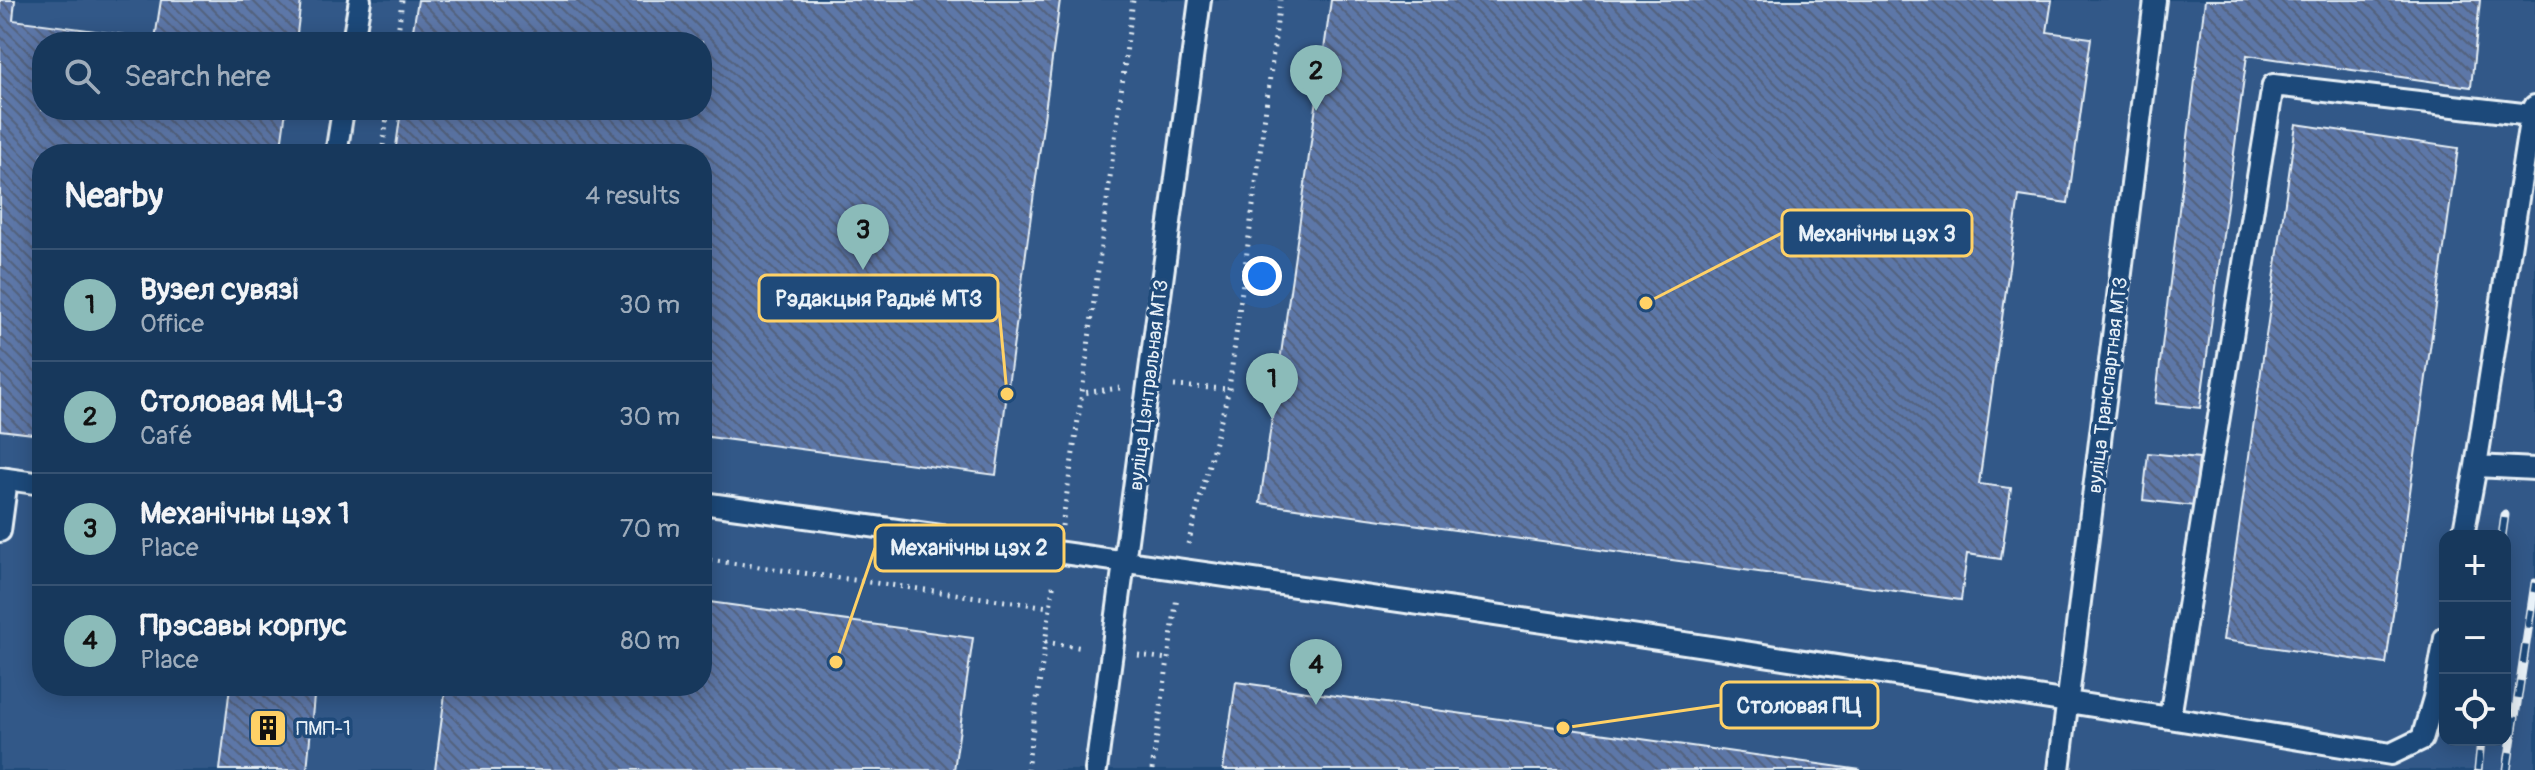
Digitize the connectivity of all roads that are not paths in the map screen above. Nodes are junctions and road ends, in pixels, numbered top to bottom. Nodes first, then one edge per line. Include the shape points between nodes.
1 (360, 0) edge
2 (1200, 0) edge
3 (2155, 0) edge
4 (355, 32) edge
5 (2533, 111) edge
6 (341, 120) edge
7 (338, 144) edge
8 (2476, 466) junction
9 (2535, 469) edge
10 (4, 478) edge
11 (32, 482) edge
12 (712, 504) edge
13 (2464, 530) edge
14 (0, 531) edge
15 (1126, 561) junction
16 (2439, 671) edge
17 (2069, 700) junction
18 (2170, 717) junction
19 (1096, 770) edge
20 (2059, 770) edge

1 - 4 lane
2 - 15 lane, вуліца Цэнтральная МТЗ
3 - 17 lane, вуліца Транспартная МТЗ
5 - 8 lane
5 - 18 lane via 2273,85
6 - 7 lane
8 - 9 lane
8 - 13 lane
10 - 11 lane
10 - 14 lane
12 - 15 lane
15 - 17 lane
15 - 19 lane, вуліца Цэнтральная МТЗ
16 - 18 lane via 2422,739 2391,754
17 - 18 lane
17 - 20 lane, вуліца Транспартная МТЗ

